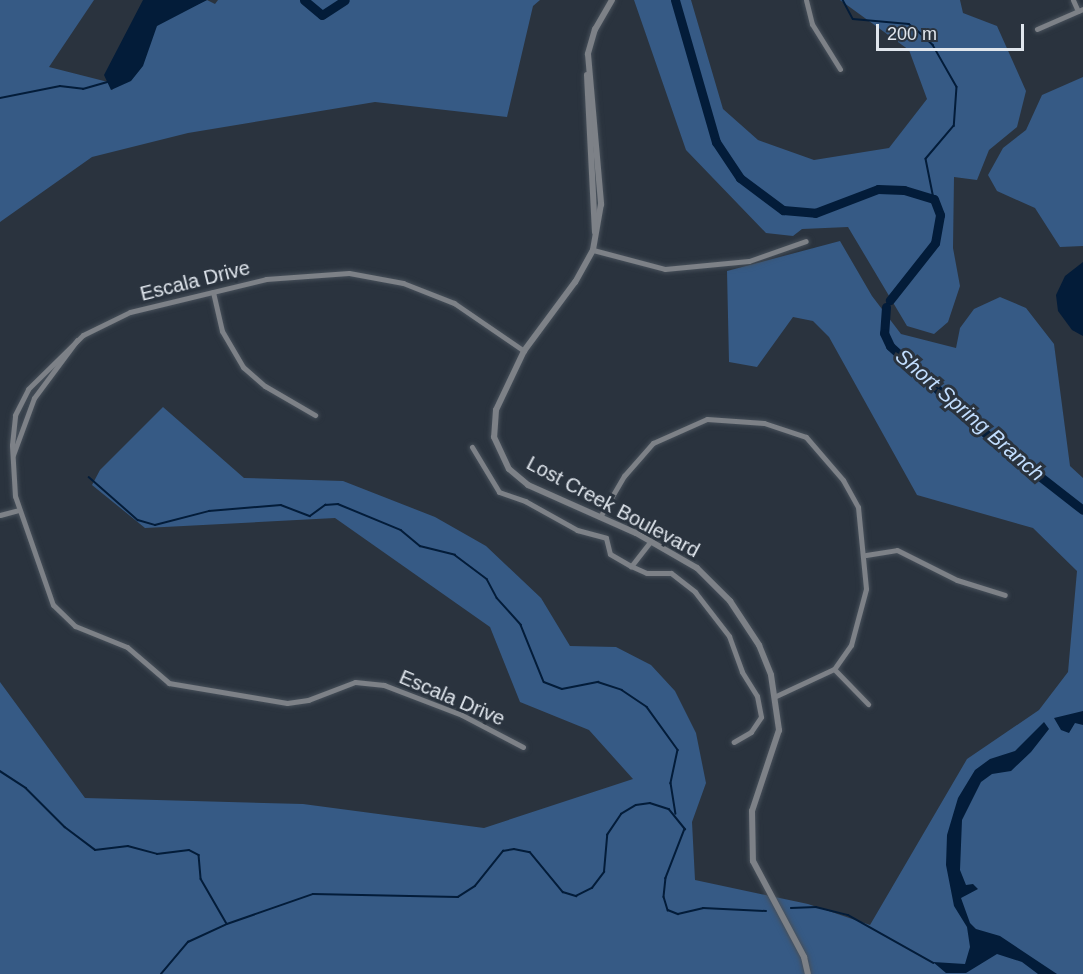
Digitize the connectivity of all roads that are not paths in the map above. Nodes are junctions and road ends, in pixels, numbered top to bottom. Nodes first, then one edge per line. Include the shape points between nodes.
1 (612, 0) edge
2 (806, 0) edge
3 (1073, 0) edge
4 (1081, 10) edge
5 (1037, 29) dead end
6 (588, 68) junction
7 (840, 69) dead end
8 (600, 183) junction
9 (591, 184) junction
10 (595, 239) junction
11 (806, 241) dead end
12 (593, 250) junction
13 (213, 292) junction
14 (77, 340) junction
15 (524, 351) junction
16 (315, 415) dead end
17 (472, 447) dead end
18 (13, 456) junction
19 (19, 510) junction
20 (0, 515) edge
21 (600, 517) junction
22 (650, 542) junction
23 (866, 555) junction
24 (631, 566) junction
25 (1005, 595) dead end
26 (834, 669) junction
27 (776, 696) junction
28 (868, 704) dead end
29 (734, 742) dead end
30 (523, 747) dead end
31 (808, 974) edge

1 - 6 street, Lost Creek Boulevard via 594,28
2 - 7 street via 812,24
3 - 4 street
4 - 5 street
6 - 8 street, Lost Creek Boulevard
6 - 9 street, Lost Creek Boulevard via 585,100
8 - 9 street
8 - 10 street, Lost Creek Boulevard
9 - 10 street, Lost Creek Boulevard
10 - 12 street, Lost Creek Boulevard
11 - 12 street via 749,261 665,269
12 - 15 street, Lost Creek Boulevard via 575,282
13 - 14 street, Escala Drive via 106,320
13 - 15 street, Escala Drive via 282,276 359,274 403,283 448,300
13 - 16 street via 222,331 243,368 265,386
14 - 18 street, Escala Drive via 34,398
14 - 18 street, Escala Drive via 49,365 23,398 15,415
15 - 21 street, Lost Creek Boulevard via 503,392 493,424 502,459 528,485
17 - 24 street via 498,492 525,501 577,530 606,538 610,554
18 - 19 street, Escala Drive via 12,486
19 - 20 street
19 - 30 street, Escala Drive via 42,581 59,613 83,630 122,644 174,686 287,703 308,700 355,682 384,685 462,715
21 - 22 street, Lost Creek Boulevard
21 - 23 street via 624,476 652,442 707,419 764,423 806,437 843,480 858,507
22 - 24 street
22 - 27 street, Lost Creek Boulevard via 697,568 730,600 766,660
23 - 25 street via 897,550 957,580
23 - 26 street via 866,589 851,645
24 - 29 street via 647,573 671,573 682,580 729,636 761,710 751,732
26 - 27 street
26 - 28 street
27 - 31 street, Lost Creek Boulevard via 779,730 757,790 750,843 762,881 801,951

